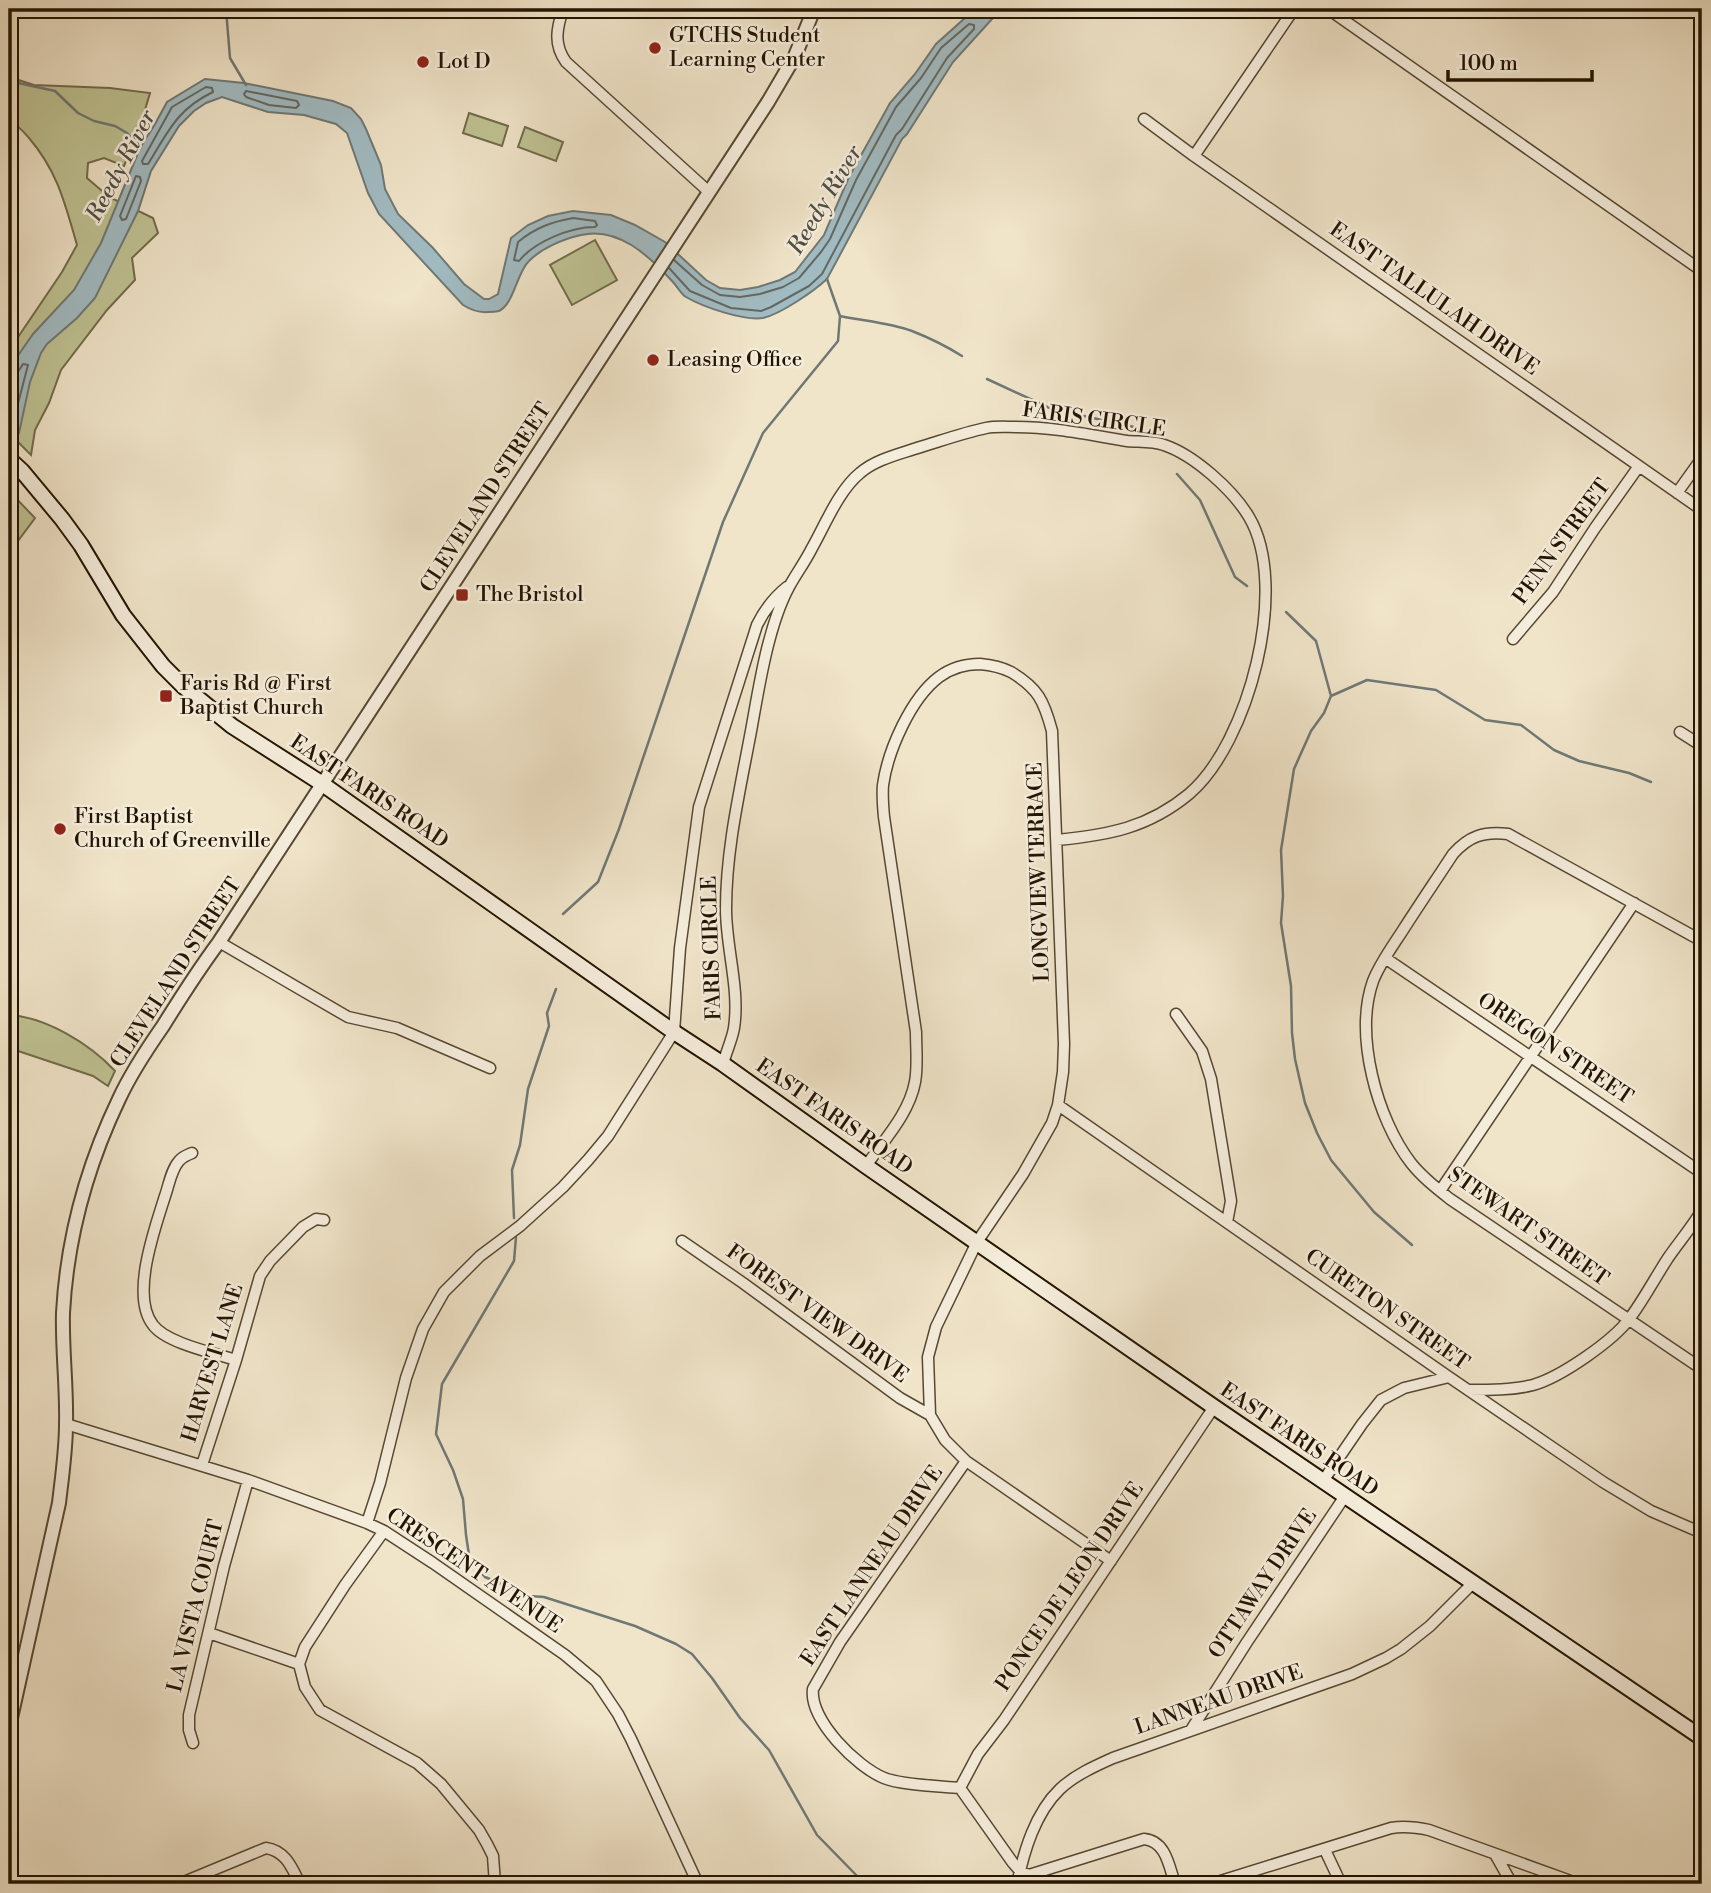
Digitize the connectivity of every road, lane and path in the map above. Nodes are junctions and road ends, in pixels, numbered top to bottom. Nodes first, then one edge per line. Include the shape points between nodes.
1 (563, 9) edge
2 (814, 9) edge
3 (1294, 9) edge
4 (1328, 9) edge
5 (1144, 119) dead end
6 (1194, 156) junction
7 (709, 192) junction
8 (1702, 271) edge
9 (1702, 458) edge
10 (9, 459) edge
11 (1639, 466) junction
12 (1677, 493) junction
13 (1702, 510) edge
14 (790, 585) junction
15 (1513, 639) dead end
16 (1680, 732) dead end
17 (1702, 746) edge
18 (321, 783) junction
19 (1057, 840) junction
20 (1634, 903) junction
21 (1702, 941) edge
22 (219, 942) junction
23 (1385, 958) junction
24 (1176, 1014) dead end
25 (674, 1032) junction
26 (1532, 1056) junction
27 (723, 1063) junction
28 (490, 1068) dead end
29 (1058, 1105) junction
30 (192, 1153) dead end
31 (866, 1166) junction
32 (1702, 1173) edge
33 (1440, 1191) junction
34 (1702, 1210) edge
35 (324, 1220) dead end
36 (1227, 1222) junction
37 (682, 1241) dead end
38 (977, 1242) junction
39 (1629, 1320) junction
40 (236, 1360) junction
41 (1702, 1369) edge
42 (1449, 1377) junction
43 (1468, 1390) junction
44 (1214, 1408) junction
45 (930, 1415) junction
46 (66, 1424) junction
47 (966, 1461) junction
48 (202, 1465) junction
49 (248, 1480) junction
50 (1323, 1481) junction
51 (1345, 1496) junction
52 (367, 1522) junction
53 (384, 1531) junction
54 (1702, 1533) edge
55 (1111, 1561) junction
56 (1473, 1583) junction
57 (209, 1633) junction
58 (299, 1664) junction
59 (9, 1727) edge
60 (1191, 1730) junction
61 (1702, 1738) edge
62 (193, 1742) dead end
63 (960, 1788) junction
64 (1325, 1850) junction
65 (1495, 1854) junction
66 (1020, 1871) junction
67 (179, 1884) edge
68 (300, 1884) edge
69 (495, 1884) edge
70 (698, 1884) edge
71 (1017, 1884) edge
72 (1175, 1884) edge
73 (1211, 1884) edge
74 (1341, 1884) edge
75 (1512, 1884) edge
76 (1579, 1884) edge

1 - 7 street via 556,38 566,62
2 - 7 street, CLEVELAND STREET via 795,56
3 - 6 street
4 - 8 street
5 - 6 street, EAST TALLULAH DRIVE
6 - 11 street, EAST TALLULAH DRIVE
7 - 18 street, CLEVELAND STREET
9 - 12 street
10 - 18 main road, EAST FARIS ROAD via 62,519 123,615 163,666 232,726
11 - 12 street, EAST TALLULAH DRIVE
11 - 15 street, PENN STREET via 1553,592
12 - 13 street, EAST TALLULAH DRIVE
14 - 19 street, FARIS CIRCLE via 843,493 862,471 885,459 988,427 1036,428 1165,446 1195,462 1230,492 1258,535 1266,591 1258,655 1229,738 1202,781 1162,813 1114,833
14 - 25 street, FARIS CIRCLE via 767,607 757,625 699,807
14 - 27 street, FARIS CIRCLE via 778,612 760,683 732,828 726,932 735,1009 734,1030
16 - 17 street
18 - 22 street, CLEVELAND STREET
18 - 25 main road, EAST FARIS ROAD
19 - 29 street, LONGVIEW TERRACE via 1065,1044
19 - 31 street, LONGVIEW TERRACE via 1052,731 1038,693 1004,668 987,665 962,666 939,677 914,705 898,736 883,785 917,1066 902,1115
20 - 21 street, STEWART STREET
20 - 23 street, STEWART STREET via 1508,834 1479,834 1452,854
20 - 26 street
22 - 28 street via 348,1017 397,1028
22 - 46 street, CLEVELAND STREET via 139,1062 95,1154 68,1256 63,1314
23 - 26 street, OREGON STREET
23 - 33 street, STEWART STREET via 1368,997 1365,1031 1371,1074 1400,1146
24 - 36 street via 1202,1051 1211,1079 1231,1201
25 - 27 main road, EAST FARIS ROAD
25 - 52 street via 588,1160 444,1292 423,1329 406,1378
26 - 32 street, OREGON STREET
26 - 33 street
27 - 31 main road, EAST FARIS ROAD
29 - 36 street, CURETON STREET
29 - 38 street, LONGVIEW TERRACE via 1023,1174
30 - 40 street via 173,1171 154,1232 146,1269 145,1312 154,1328 173,1340
31 - 38 main road, EAST FARIS ROAD
33 - 39 street, STEWART STREET
34 - 39 street
35 - 40 street, HARVEST LANE via 303,1227 264,1268
36 - 42 street, CURETON STREET
37 - 45 street, FOREST VIEW DRIVE
38 - 44 main road, EAST FARIS ROAD
38 - 45 street, LONGVIEW TERRACE via 929,1349
39 - 41 street, STEWART STREET
39 - 43 street via 1608,1340 1542,1382
40 - 48 street, HARVEST LANE
42 - 43 street, CURETON STREET
42 - 50 street via 1404,1388 1381,1400
43 - 54 street, CURETON STREET via 1625,1496
44 - 50 main road, EAST FARIS ROAD
44 - 55 street, PONCE DE LEON DRIVE
45 - 47 street via 945,1440
46 - 48 street, CRESCENT AVENUE
46 - 59 street, CLEVELAND STREET via 59,1503
47 - 55 street
47 - 63 street, EAST LANNEAU DRIVE via 840,1642 812,1696 833,1735 873,1772 895,1782
48 - 49 street, CRESCENT AVENUE
49 - 52 street, CRESCENT AVENUE
49 - 57 street, LA VISTA COURT
50 - 51 main road, EAST FARIS ROAD
51 - 56 main road, EAST FARIS ROAD
51 - 60 street, OTTAWAY DRIVE
52 - 53 street, CRESCENT AVENUE
53 - 58 street via 305,1647
53 - 70 street, CRESCENT AVENUE via 596,1681 626,1731
55 - 63 street, PONCE DE LEON DRIVE via 978,1754
56 - 60 street, LANNEAU DRIVE via 1430,1626 1387,1658
56 - 61 main road, EAST FARIS ROAD
57 - 58 street
57 - 62 street, LA VISTA COURT via 189,1715
58 - 69 street via 305,1687 320,1710 417,1763 441,1784 487,1844 495,1866
60 - 66 street, LANNEAU DRIVE via 1094,1766 1063,1787 1034,1827
63 - 66 street
64 - 65 street via 1410,1826
64 - 73 street
64 - 74 street
65 - 75 street
65 - 76 street
66 - 71 street, LANNEAU DRIVE
66 - 72 street via 1029,1875 1044,1872 1144,1839 1163,1849
67 - 68 street via 266,1848 281,1853

